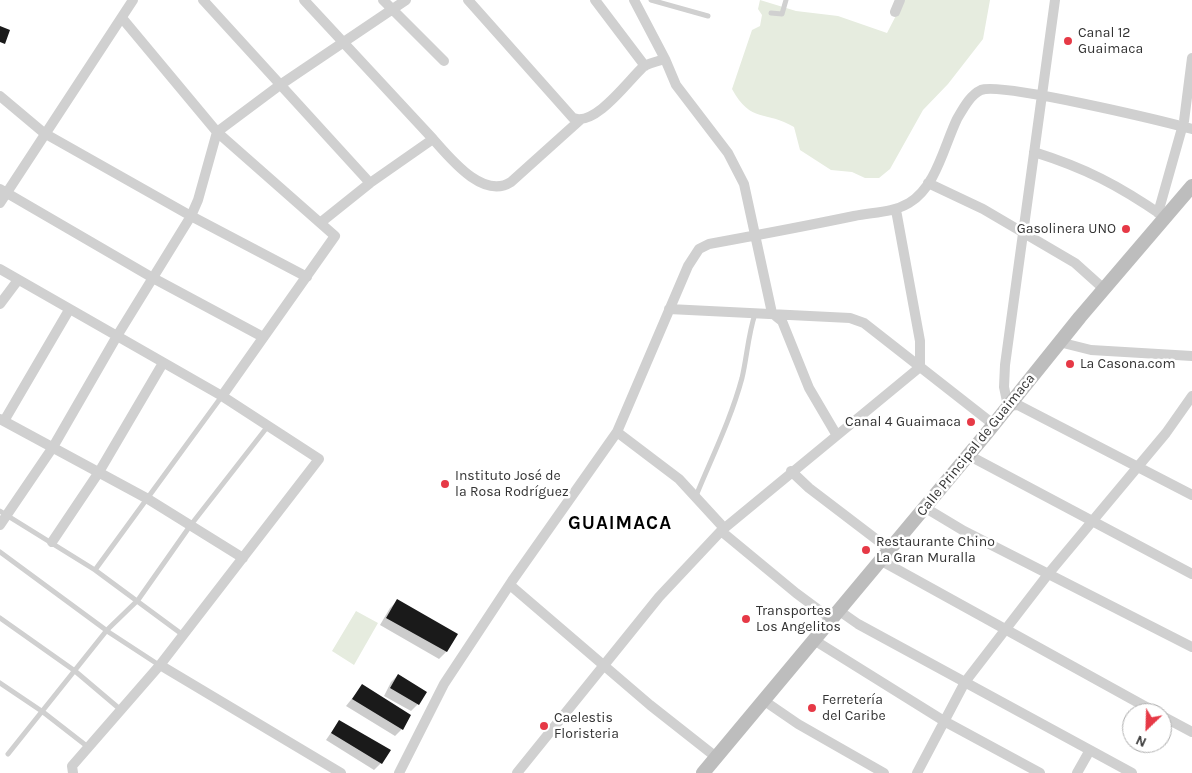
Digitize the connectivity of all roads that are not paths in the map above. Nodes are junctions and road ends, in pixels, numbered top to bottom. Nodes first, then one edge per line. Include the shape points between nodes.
1 (203, 0) edge
2 (304, 0) edge
3 (383, 0) edge
4 (406, 0) edge
5 (468, 0) edge
6 (594, 0) edge
7 (635, 0) edge
8 (651, 0) edge
9 (786, 0) edge
10 (900, 0) edge
11 (1055, 0) edge
12 (128, 1) edge
13 (392, 9) junction
14 (895, 12) dead end
15 (771, 13) dead end
16 (708, 16) dead end
17 (122, 18) junction
18 (343, 42) junction
19 (665, 58) junction
20 (1192, 58) edge
21 (444, 61) dead end
22 (645, 66) junction
23 (280, 85) junction
24 (0, 96) edge
25 (1041, 96) junction
26 (580, 120) junction
27 (1187, 128) edge
28 (44, 132) junction
29 (217, 132) junction
30 (433, 139) junction
31 (1034, 152) junction
32 (928, 183) junction
33 (370, 184) junction
34 (1192, 186) edge
35 (4, 191) edge
36 (0, 203) edge
37 (896, 210) junction
38 (1162, 215) junction
39 (191, 216) junction
40 (320, 223) junction
41 (1022, 233) junction
42 (755, 236) junction
43 (0, 269) edge
44 (307, 277) junction
45 (153, 278) junction
46 (18, 280) junction
47 (1104, 289) junction
48 (0, 304) edge
49 (669, 309) junction
50 (69, 310) junction
51 (755, 314) junction
52 (774, 315) junction
53 (117, 336) junction
54 (264, 337) junction
55 (1059, 342) junction
56 (1192, 356) edge
57 (162, 363) junction
58 (920, 367) junction
59 (222, 396) junction
60 (1192, 396) edge
61 (1008, 406) junction
62 (2, 420) edge
63 (993, 424) junction
64 (268, 426) junction
65 (617, 432) junction
66 (836, 434) junction
67 (53, 447) junction
68 (968, 455) junction
69 (1138, 467) junction
70 (791, 471) junction
71 (99, 472) junction
72 (1192, 495) edge
73 (696, 496) junction
74 (148, 499) junction
75 (924, 508) junction
76 (4, 513) edge
77 (1092, 521) junction
78 (0, 525) edge
79 (190, 526) junction
80 (722, 529) junction
81 (52, 542) junction
82 (0, 552) edge
83 (885, 555) junction
84 (243, 558) junction
85 (95, 570) junction
86 (1049, 573) junction
87 (1192, 574) edge
88 (510, 585) junction
89 (138, 600) junction
90 (835, 614) junction
91 (0, 618) edge
92 (107, 630) junction
93 (1006, 630) junction
94 (183, 635) junction
95 (814, 640) junction
96 (1192, 647) edge
97 (160, 665) junction
98 (604, 665) junction
99 (75, 671) junction
100 (965, 682) junction
101 (0, 683) edge
102 (763, 700) junction
103 (1139, 703) edge
104 (121, 710) junction
105 (43, 712) junction
106 (944, 721) junction
107 (1172, 721) edge
108 (1192, 732) edge
109 (88, 747) junction
110 (1090, 750) junction
111 (8, 754) dead end
112 (716, 757) junction
113 (708, 772) edge
114 (73, 773) edge
115 (341, 773) edge
116 (399, 773) edge
117 (517, 773) edge
118 (884, 773) edge
119 (917, 773) edge
120 (1040, 773) edge
121 (1077, 773) edge
122 (1132, 773) edge

1 - 23 street
2 - 18 street
3 - 13 street
4 - 13 street
5 - 26 street via 573,118
6 - 22 street
7 - 19 street
8 - 16 lane
9 - 15 lane via 782,14
10 - 14 street
11 - 25 street
12 - 17 street
13 - 18 street
13 - 21 street
17 - 28 street
17 - 29 street
18 - 23 street
18 - 30 street
19 - 22 street
19 - 42 street via 676,85 711,128 739,172
20 - 27 street
22 - 26 street via 616,96 589,118
23 - 29 street
23 - 33 street
24 - 28 street
25 - 27 street
25 - 31 street
25 - 32 street via 994,88 973,96 958,118
26 - 30 street via 511,182 499,188 467,173
27 - 38 street
28 - 35 street
28 - 39 street
29 - 39 street
29 - 40 street
30 - 33 street
31 - 38 street via 1093,173
31 - 41 street
32 - 37 street via 911,202
32 - 41 street via 983,209
33 - 40 street
34 - 38 main road, Calle Principal de Guaimaca
35 - 36 street
35 - 45 street
37 - 42 street
37 - 58 street via 920,341
38 - 47 main road, Calle Principal de Guaimaca
39 - 44 street
39 - 45 street
40 - 44 street via 335,236
41 - 47 street via 1075,263
41 - 61 street via 1005,365 1004,387
42 - 49 street via 709,244 699,249
42 - 52 street
43 - 46 street
44 - 54 street
45 - 53 street
45 - 54 street
46 - 48 street
46 - 50 street
47 - 55 main road, Calle Principal de Guaimaca
49 - 51 street
49 - 65 street
50 - 53 street
50 - 62 street
51 - 52 street
51 - 73 lane via 742,376 724,433
52 - 58 street via 850,318 864,323
52 - 66 street via 782,321 809,388
53 - 57 street
53 - 67 street
54 - 59 street
55 - 56 street via 1091,350
55 - 61 main road, Calle Principal de Guaimaca
57 - 59 street
57 - 71 street
58 - 63 street
58 - 66 street via 851,426
59 - 64 street
59 - 74 lane
60 - 69 street
61 - 63 main road, Calle Principal de Guaimaca
61 - 69 street via 1018,405
62 - 67 street
63 - 68 main road, Calle Principal de Guaimaca
64 - 79 lane
64 - 84 street via 318,459
65 - 73 street via 679,479
65 - 88 street
66 - 70 street
67 - 71 street
67 - 76 street
68 - 75 main road, Calle Principal de Guaimaca
68 - 77 street
69 - 72 street
69 - 77 street
70 - 80 street
70 - 83 street
71 - 74 street
71 - 81 street
73 - 80 street
74 - 79 street
74 - 85 lane
75 - 83 main road, Calle Principal de Guaimaca
75 - 86 street
76 - 78 street
76 - 81 lane
77 - 86 street
77 - 87 street
79 - 84 street
79 - 89 lane
80 - 90 street via 796,593
80 - 98 street via 659,597
81 - 85 lane
82 - 92 lane
83 - 90 main road, Calle Principal de Guaimaca
83 - 93 street
84 - 94 street
85 - 89 lane
86 - 93 street
86 - 96 street via 1115,610
88 - 98 street
88 - 116 street via 435,700
89 - 92 lane
89 - 94 lane
90 - 95 main road, Calle Principal de Guaimaca
90 - 100 street
91 - 99 lane
92 - 97 lane
92 - 99 lane
93 - 100 street
93 - 103 street
94 - 97 street
95 - 102 main road, Calle Principal de Guaimaca
95 - 106 street
97 - 104 street
97 - 115 street
98 - 112 street
98 - 117 street
99 - 104 lane
99 - 105 lane
100 - 106 street
100 - 110 street
101 - 105 lane
102 - 112 main road, Calle Principal de Guaimaca
102 - 118 street
104 - 109 street
105 - 109 lane
105 - 111 lane
106 - 119 street
106 - 120 street
107 - 108 street
109 - 114 street via 72,766
110 - 121 street
110 - 122 street
112 - 113 main road, Calle Principal de Guaimaca

